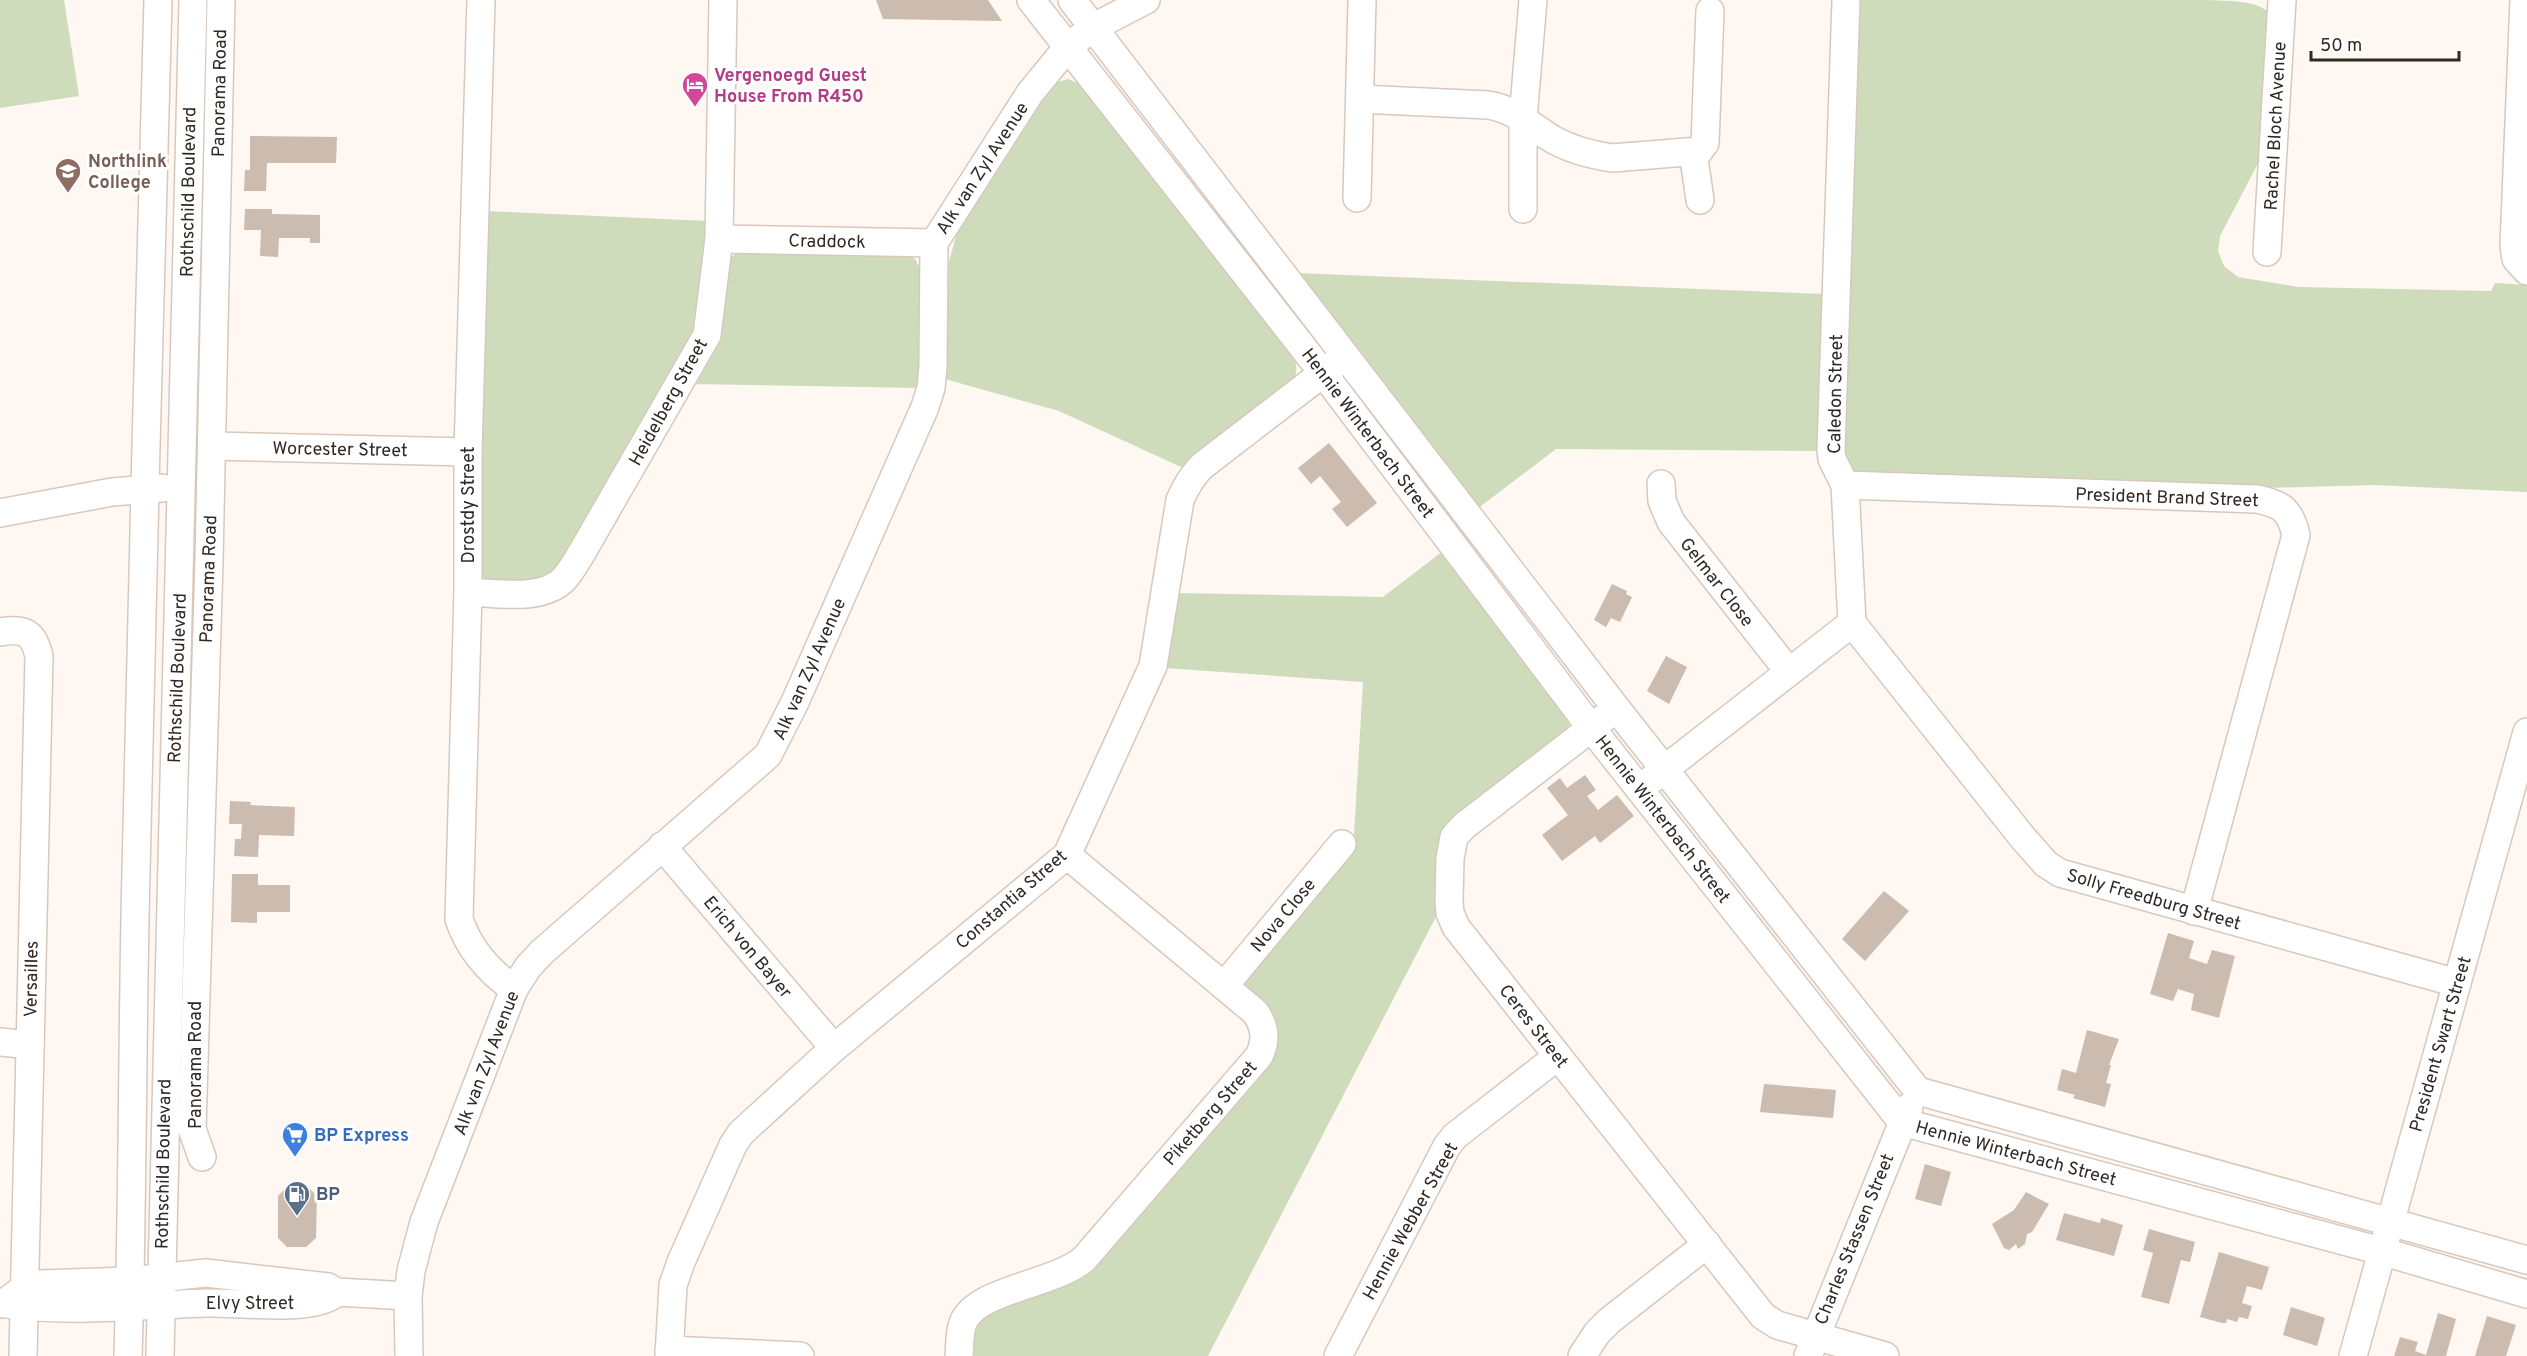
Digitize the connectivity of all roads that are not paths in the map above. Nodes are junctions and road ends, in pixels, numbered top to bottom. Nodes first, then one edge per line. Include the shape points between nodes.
1 (158, 0) edge
2 (193, 0) edge
3 (221, 0) edge
4 (481, 0) edge
5 (723, 0) edge
6 (1031, 0) edge
7 (1072, 0) edge
8 (1146, 0) edge
9 (1362, 0) edge
10 (1533, 0) edge
11 (1846, 0) edge
12 (2282, 0) edge
13 (2525, 0) edge
14 (1710, 12) dead end
15 (1092, 27) junction
16 (1067, 48) junction
17 (1360, 99) junction
18 (1523, 119) junction
19 (1693, 152) junction
20 (1357, 198) dead end
21 (1700, 200) dead end
22 (1523, 209) dead end
23 (719, 239) junction
24 (934, 243) junction
25 (2267, 252) dead end
26 (2527, 271) edge
27 (1346, 356) junction
28 (1323, 373) junction
29 (212, 446) junction
30 (468, 452) junction
31 (1661, 484) dead end
32 (1845, 485) junction
33 (181, 488) junction
34 (143, 489) junction
35 (0, 513) edge
36 (468, 592) junction
37 (1852, 623) junction
38 (0, 632) edge
39 (1789, 672) junction
40 (1616, 708) junction
41 (1592, 729) junction
42 (2527, 732) edge
43 (1665, 768) junction
44 (1640, 790) junction
45 (1342, 844) dead end
46 (662, 846) junction
47 (1067, 855) junction
48 (2194, 911) junction
49 (2457, 983) junction
50 (1224, 986) junction
51 (514, 989) junction
52 (0, 1042) edge
53 (30, 1045) junction
54 (834, 1048) junction
55 (1558, 1056) junction
56 (1918, 1091) junction
57 (1902, 1122) junction
58 (202, 1157) dead end
59 (2390, 1220) junction
60 (1707, 1244) junction
61 (2381, 1251) junction
62 (2527, 1260) edge
63 (161, 1276) junction
64 (336, 1292) junction
65 (129, 1294) junction
66 (2527, 1294) edge
67 (408, 1296) junction
68 (13, 1301) edge
69 (161, 1305) junction
70 (1811, 1346) edge
71 (669, 1353) edge
72 (23, 1356) edge
73 (128, 1356) edge
74 (160, 1356) edge
75 (410, 1356) edge
76 (800, 1356) edge
77 (959, 1356) edge
78 (1338, 1356) edge
79 (1582, 1356) edge
80 (1885, 1356) edge
81 (2353, 1356) edge

1 - 34 street, Rothschild Boulevard
2 - 33 street, Rothschild Boulevard
3 - 29 street, Panorama Road
4 - 30 street, Drostdy Street
5 - 23 street, Heidelberg Street
6 - 16 street, Hennie Winterbach Street
7 - 15 street, Hennie Winterbach Street
8 - 15 street, Alk van Zyl Avenue
9 - 17 street
10 - 18 street
11 - 32 street, Caledon Street via 1831,450
12 - 25 street, Rachel Bloch Avenue
13 - 26 street via 2514,246 2516,259
14 - 19 street via 1705,143 1700,151
15 - 16 street, Alk van Zyl Avenue
15 - 27 street, Hennie Winterbach Street
16 - 24 street, Alk van Zyl Avenue via 1030,93
16 - 28 street, Hennie Winterbach Street
17 - 18 street via 1488,105 1506,108
17 - 20 street
18 - 19 street via 1554,140 1601,157
18 - 22 street
19 - 21 street
23 - 24 street, Craddock
23 - 36 street, Heidelberg Street via 707,335 564,579 548,590 527,594
24 - 46 street, Alk van Zyl Avenue via 931,388 795,702 768,755
27 - 28 street, Constantia Street
27 - 40 street, Hennie Winterbach Street
28 - 41 street, Hennie Winterbach Street
28 - 47 street, Constantia Street via 1202,466 1185,489 1153,666
29 - 30 street, Worcester Street
29 - 58 street, Panorama Road via 192,1129
30 - 36 street, Drostdy Street
31 - 39 street, Gelmar Close via 1662,501 1671,522
32 - 37 street, Caledon Street
32 - 48 street, President Brand Street via 2257,499 2276,503 2289,514 2296,535
33 - 34 street
33 - 63 street, Rothschild Boulevard
34 - 35 street
34 - 65 street, Rothschild Boulevard
36 - 51 street, Drostdy Street via 459,919 480,960
37 - 39 street
37 - 48 street, Solly Freedburg Street via 2046,864 2071,878
38 - 53 street, Versailles via 28,634 34,639 39,657
39 - 43 street
40 - 41 street, Ceres Street
40 - 43 street, Hennie Winterbach Street
41 - 44 street, Hennie Winterbach Street
41 - 55 street, Ceres Street via 1464,826 1451,847 1449,901 1456,927
42 - 49 street, President Swart Street
43 - 44 street
43 - 56 street, Hennie Winterbach Street
44 - 57 street, Hennie Winterbach Street
45 - 50 street, Nova Close
46 - 51 street, Alk van Zyl Avenue via 542,952
46 - 54 street, Erich von Bayer
47 - 50 street, Piketberg Street
47 - 54 street, Constantia Street
48 - 49 street, Solly Freedburg Street
49 - 59 street, President Swart Street
50 - 77 street, Piketberg Street via 1261,1019 1265,1038 1259,1056 1084,1259 1068,1271 992,1298 971,1311 962,1325
51 - 67 street, Alk van Zyl Avenue via 424,1222
52 - 53 street
53 - 68 street, Versailles
54 - 71 street, Constantia Street via 741,1133 733,1145 673,1285
55 - 60 street, Ceres Street
55 - 78 street, Hennie Webber Street via 1447,1146
56 - 57 street, Charles Stassen Street
56 - 59 street, Hennie Winterbach Street
57 - 61 street, Hennie Winterbach Street
57 - 70 street, Charles Stassen Street
59 - 61 street, President Swart Street
59 - 62 street, Hennie Winterbach Street
60 - 70 street, Ceres Street via 1763,1316
60 - 79 street via 1609,1321
61 - 66 street, Hennie Winterbach Street
61 - 81 street, President Swart Street
63 - 64 street, Elvy Street via 206,1273 328,1287
63 - 65 street, Elvy Street
63 - 69 street, Rothschild Boulevard
64 - 67 street, Elvy Street
64 - 69 street, Elvy Street via 316,1302
65 - 68 street via 40,1284
65 - 69 street, Elvy Street
65 - 73 street, Rothschild Boulevard
67 - 75 street, Alk van Zyl Avenue
68 - 72 street, Versailles
69 - 74 street, Rothschild Boulevard
70 - 80 street, Ceres Street
71 - 76 street

